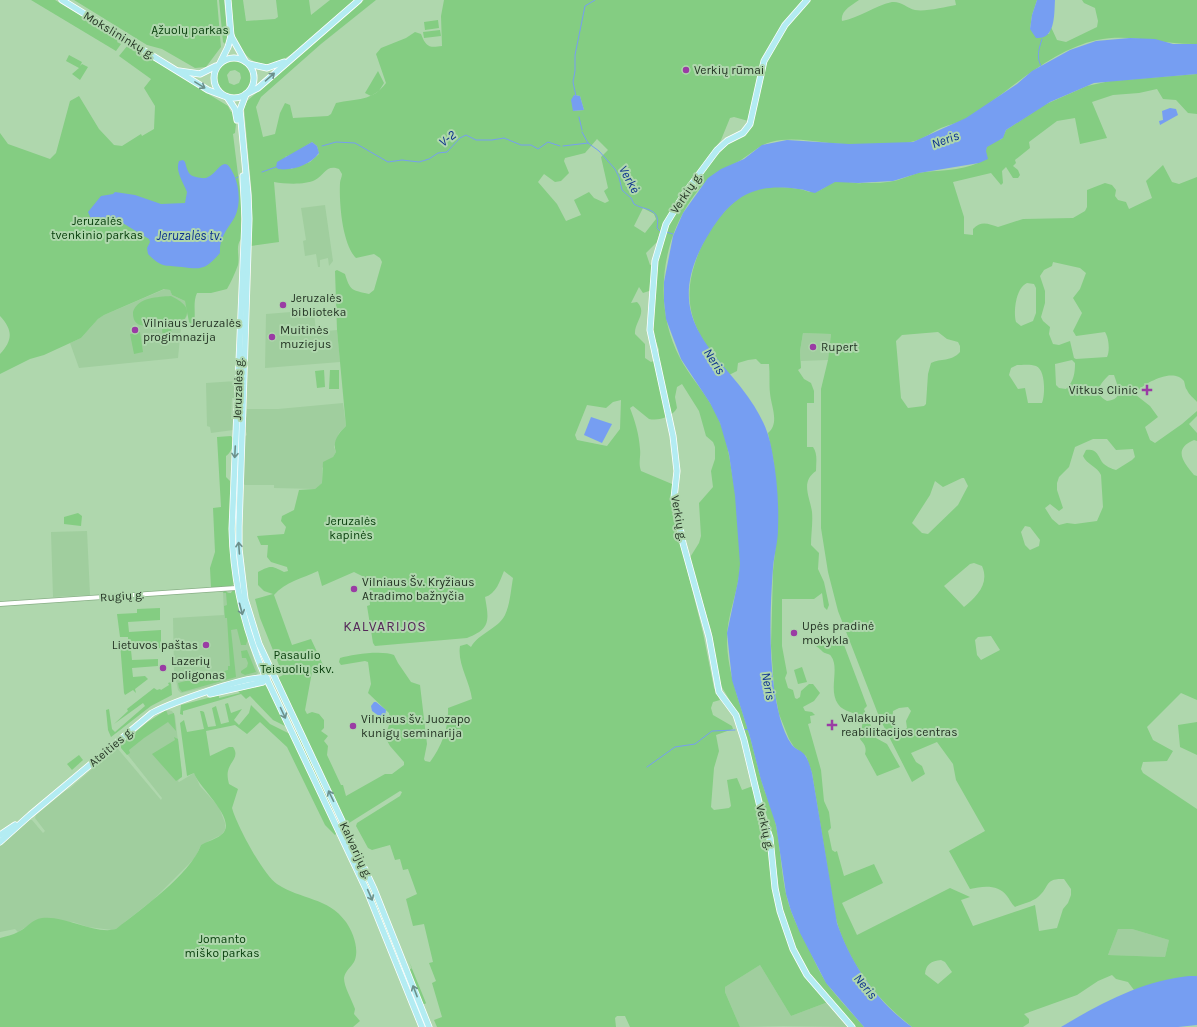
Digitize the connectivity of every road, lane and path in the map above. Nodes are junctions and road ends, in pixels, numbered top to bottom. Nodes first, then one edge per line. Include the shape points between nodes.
1 (62, 0) edge
2 (228, 0) edge
3 (359, 0) edge
4 (807, 0) edge
5 (231, 36) junction
6 (290, 59) junction
7 (246, 62) junction
8 (219, 64) junction
9 (177, 70) junction
10 (247, 93) junction
11 (225, 97) junction
12 (239, 433) junction
13 (243, 587) junction
14 (236, 588) junction
15 (0, 604) edge
16 (274, 676) junction
17 (266, 678) junction
18 (30, 815) junction
19 (345, 833) junction
20 (0, 835) edge
21 (0, 842) edge
22 (422, 1027) edge
23 (429, 1027) edge
24 (852, 1027) edge

1 - 9 main road, Mokslininkų g.
2 - 5 main road
3 - 6 main road
4 - 24 main road, Verkių g. via 785,25 764,61 750,124 717,150 666,224 655,262 650,330 673,436 677,471 673,492 682,537 709,637 719,692 736,714 770,838 780,911 807,975
5 - 7 main road
5 - 8 main road
6 - 7 main road via 267,68
10 -> 6 main road via 258,88
7 - 8 main road via 232,58
7 - 10 main road via 253,71 254,80
8 - 9 main road, Mokslininkų g. via 200,74
8 - 11 main road via 214,73 214,82 217,90
9 -> 11 main road, Mokslininkų g. via 214,94
10 - 11 main road via 235,99
10 - 12 main road, Jeruzalės g. via 240,110 249,219
11 - 12 main road, Jeruzalės g. via 235,109 244,195
13 -> 12 main road, Jeruzalės g. via 239,538
12 -> 14 main road, Jeruzalės g. via 232,529
13 - 14 main road, Rugių g.
13 - 16 main road, Jeruzalės g. via 255,632
14 - 15 street, Rugių g.
14 -> 17 main road, Jeruzalės g. via 248,633
16 - 17 main road, Ateities g.
19 -> 16 main road, Kalvarijų g.
17 - 18 main road, Ateities g. via 263,682 168,705 152,714
17 -> 19 main road, Kalvarijų g.
18 - 20 main road, Ateities g.
18 - 21 main road, Ateities g.
19 -> 22 main road, Kalvarijų g.
23 -> 19 main road, Kalvarijų g. via 393,932

